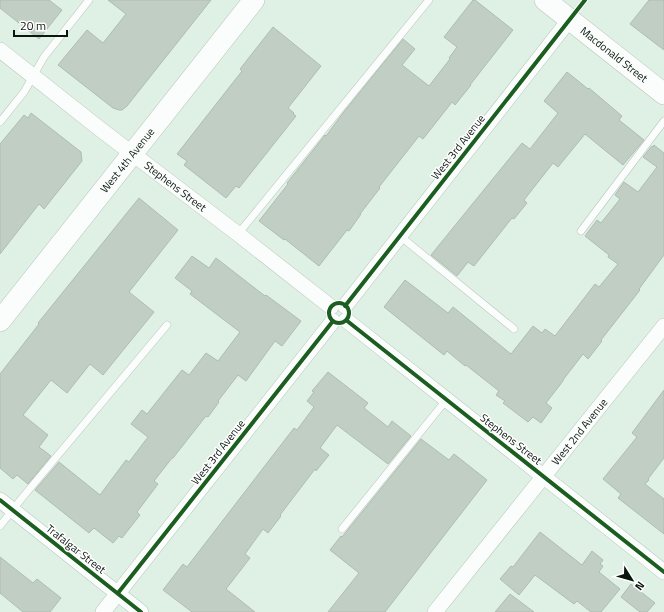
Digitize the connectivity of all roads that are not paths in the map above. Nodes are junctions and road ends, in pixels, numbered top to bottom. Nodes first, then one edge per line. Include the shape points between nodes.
1 (89, 0) edge
2 (254, 0) edge
3 (429, 0) edge
4 (545, 0) edge
5 (570, 20) junction
6 (0, 50) edge
7 (32, 76) junction
8 (664, 94) edge
9 (0, 122) edge
10 (664, 122) edge
11 (133, 153) junction
12 (581, 231) dead end
13 (238, 234) junction
14 (400, 236) junction
15 (339, 314) junction
16 (0, 321) edge
17 (166, 326) dead end
18 (664, 326) edge
19 (514, 329) dead end
20 (447, 399) junction
21 (544, 476) junction
22 (0, 500) edge
23 (13, 510) junction
24 (0, 526) edge
25 (342, 529) dead end
26 (664, 572) edge
27 (118, 593) junction
28 (103, 612) edge
29 (142, 612) edge
30 (435, 612) edge

1 - 7 lane
2 - 11 main road, West 4th Avenue
3 - 13 lane
4 - 5 main road, Macdonald Street
5 - 8 main road, Macdonald Street
5 - 14 street, West 3rd Avenue
6 - 7 street, Stephens Street
7 - 9 lane via 24,92
7 - 11 street, Stephens Street
10 - 12 lane
11 - 13 street, Stephens Street
11 - 16 main road, West 4th Avenue
13 - 15 street, Stephens Street
14 - 15 street, West 3rd Avenue
14 - 19 lane
15 - 20 street, Stephens Street
15 - 27 street, West 3rd Avenue
17 - 23 lane
18 - 21 street, West 2nd Avenue
20 - 21 street, Stephens Street
20 - 25 lane
21 - 26 street, Stephens Street
21 - 30 street, West 2nd Avenue
22 - 23 street, Trafalgar Street
23 - 24 lane
23 - 27 street, Trafalgar Street
27 - 28 street, West 3rd Avenue
27 - 29 street, Trafalgar Street

